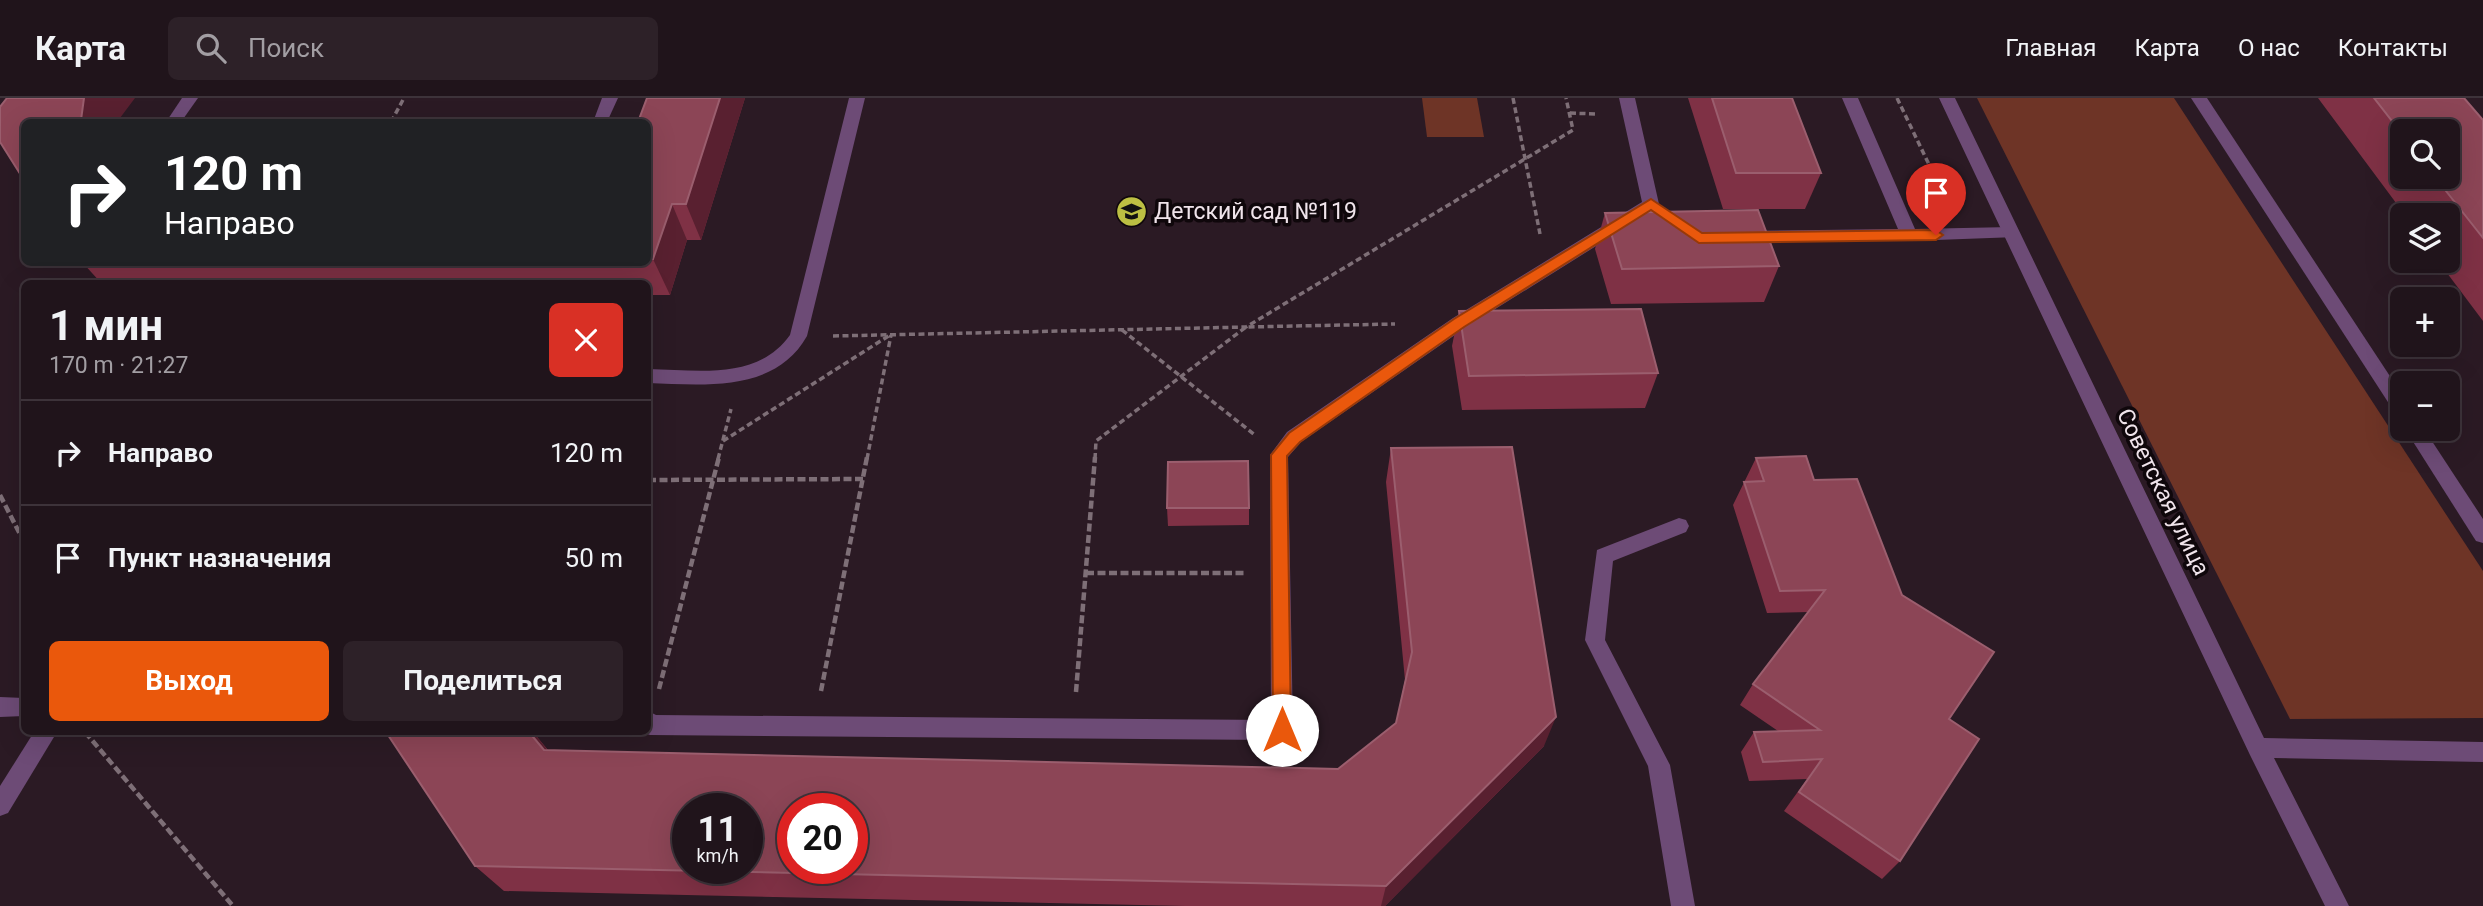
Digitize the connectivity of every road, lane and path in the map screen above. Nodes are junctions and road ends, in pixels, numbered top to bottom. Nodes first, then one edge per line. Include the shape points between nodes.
1 (190, 98) edge
2 (404, 98) edge
3 (610, 98) edge
4 (857, 98) edge
5 (1513, 98) edge
6 (1627, 98) edge
7 (1850, 98) edge
8 (1897, 98) edge
9 (1947, 98) edge
10 (2199, 98) edge
11 (1565, 99) edge
12 (175, 119) edge
13 (393, 119) edge
14 (601, 119) edge
15 (1525, 159) junction
16 (2011, 233) junction
17 (1909, 235) junction
18 (1962, 235) junction
19 (1727, 238) edge
20 (1547, 270) junction
21 (1459, 323) junction
22 (1245, 327) junction
23 (1121, 330) junction
24 (891, 335) junction
25 (798, 336) junction
26 (741, 375) junction
27 (651, 376) edge
28 (1181, 377) junction
29 (2390, 391) edge
30 (722, 441) junction
31 (2422, 441) edge
32 (1279, 455) junction
33 (863, 479) junction
34 (651, 480) edge
35 (712, 480) junction
36 (0, 495) edge
37 (1679, 526) dead end
38 (2483, 534) edge
39 (21, 536) edge
40 (1086, 573) junction
41 (1281, 573) junction
42 (21, 707) edge
43 (0, 708) edge
44 (651, 715) edge
45 (651, 723) edge
46 (814, 726) junction
47 (1073, 728) junction
48 (44, 735) edge
49 (88, 735) edge
50 (2258, 748) junction
51 (2483, 752) edge
52 (0, 806) edge
53 (233, 906) edge
54 (1683, 906) edge
55 (2337, 906) edge

1 - 12 street
2 - 13 path
3 - 14 street
4 - 25 street
5 - 15 path
6 - 20 street via 1656,207
7 - 17 street
8 - 18 path
9 - 16 street, Советская улица
10 - 29 street
11 - 15 path via 1573,131
15 - 20 path
15 - 22 path
16 - 18 street
16 - 50 street, Советская улица
17 - 18 street
17 - 19 street
20 - 21 street
21 - 22 path
21 - 32 street via 1294,438
22 - 23 path
22 - 28 path
23 - 24 path
23 - 28 path
24 - 25 path
24 - 30 path
24 - 33 path
25 - 26 street via 781,360
26 - 27 street
26 - 30 path
28 - 32 path
28 - 40 path via 1096,441
30 - 35 path
31 - 38 street
32 - 41 street
33 - 35 path
33 - 46 path
34 - 35 path
35 - 44 path
36 - 39 path
37 - 54 street via 1604,556 1595,640 1659,765
40 - 41 path
40 - 47 path
41 - 47 street via 1282,730
42 - 43 street
45 - 46 street
46 - 47 street
48 - 52 street
49 - 53 path
50 - 51 street
50 - 55 street, Советская улица

